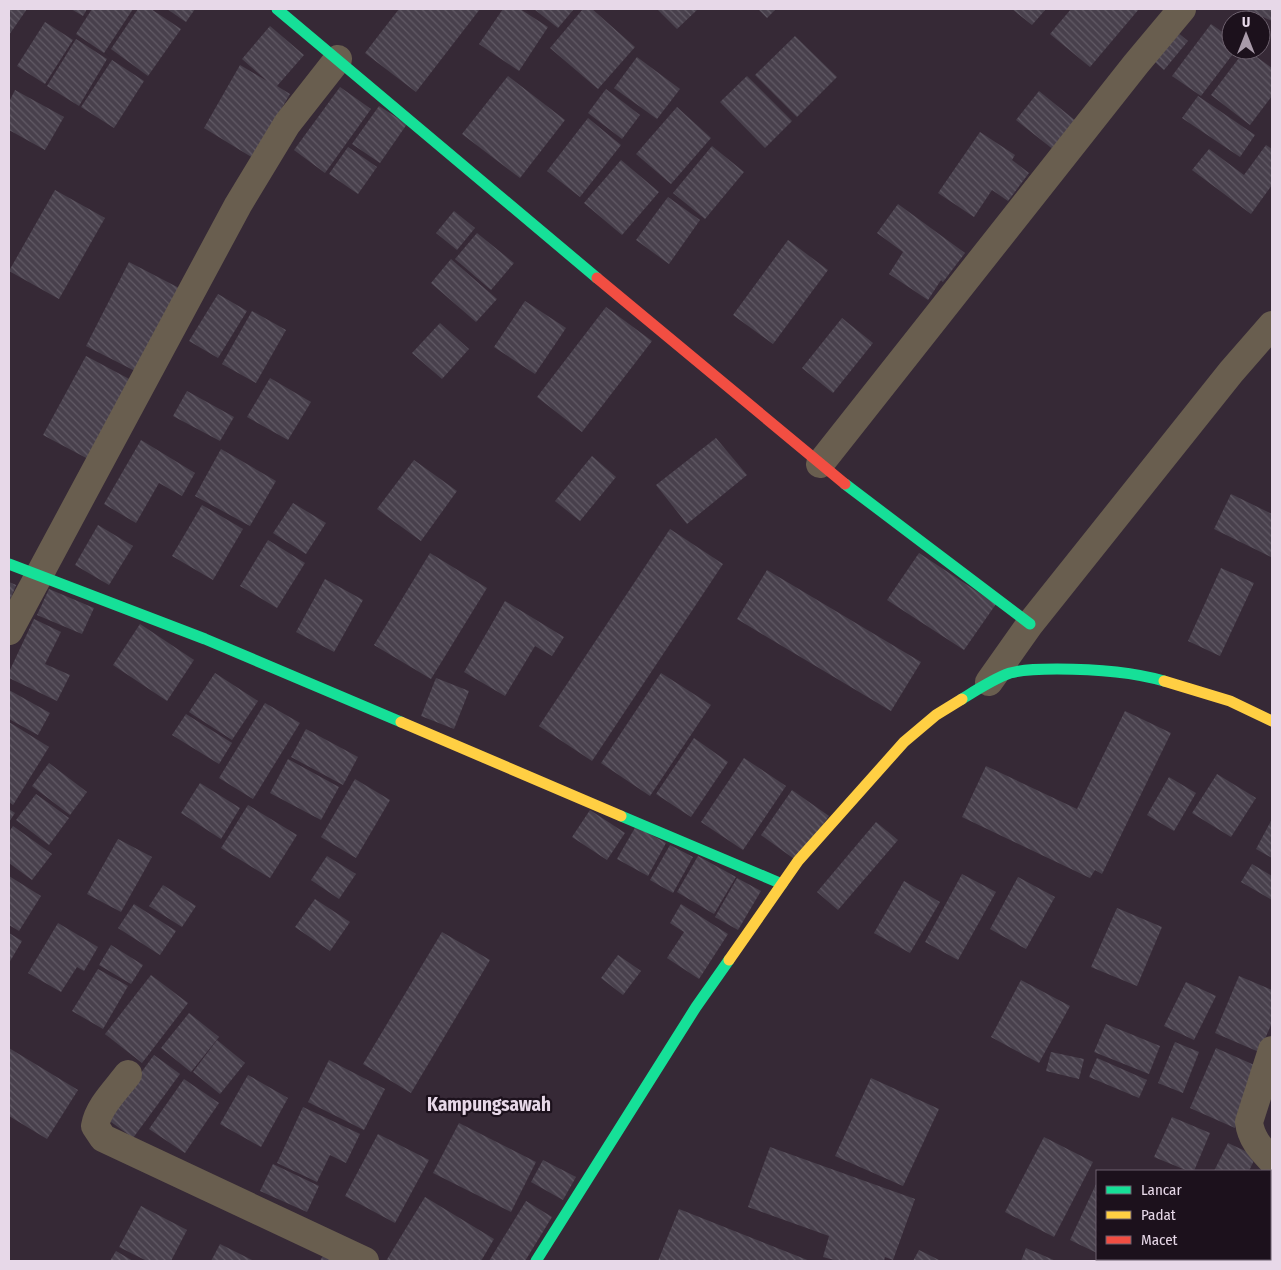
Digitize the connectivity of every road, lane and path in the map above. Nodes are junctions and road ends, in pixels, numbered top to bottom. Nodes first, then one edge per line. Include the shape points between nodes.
1 (277, 9) edge
2 (1182, 9) edge
3 (338, 59) junction
4 (1272, 325) edge
5 (820, 464) junction
6 (9, 564) edge
7 (38, 576) junction
8 (1030, 624) junction
9 (9, 631) edge
10 (989, 682) junction
11 (1272, 721) edge
12 (782, 884) junction
13 (1272, 1050) edge
14 (128, 1074) dead end
15 (1272, 1161) edge
16 (365, 1261) edge
17 (536, 1261) edge

1 - 3 street
2 - 5 street
3 - 5 street
3 - 7 street via 287,124 238,204
4 - 8 street
5 - 8 street
6 - 7 street
7 - 9 street
7 - 12 street via 205,639
8 - 10 street
10 - 11 street via 1011,673 1034,669 1093,669 1150,677 1230,701
10 - 12 street via 936,715 904,742 798,861
12 - 17 street via 696,1007
13 - 15 street via 1249,1122 1256,1143
14 - 16 street via 96,1119 95,1126 103,1138

